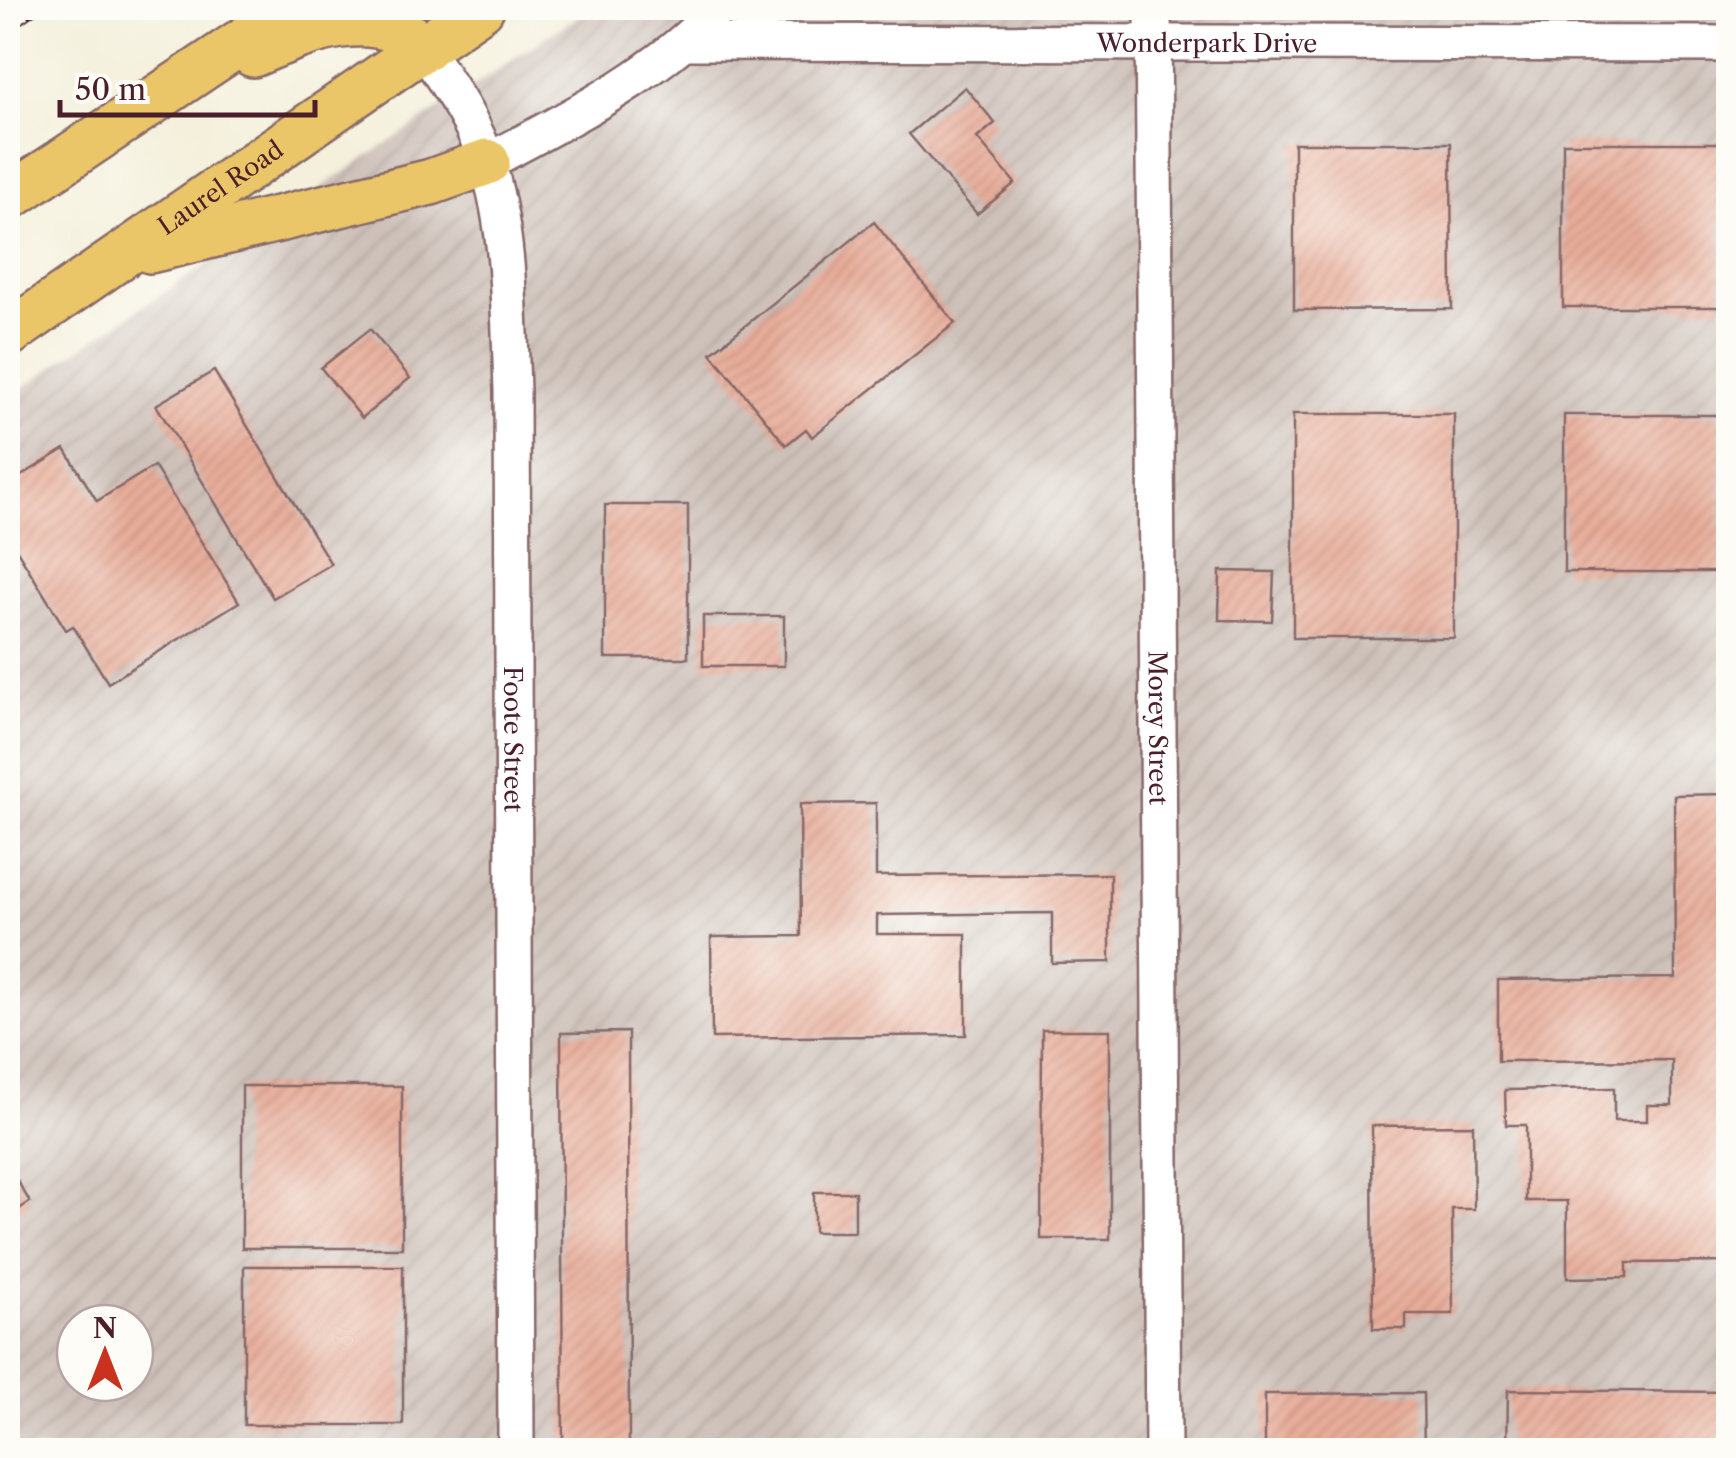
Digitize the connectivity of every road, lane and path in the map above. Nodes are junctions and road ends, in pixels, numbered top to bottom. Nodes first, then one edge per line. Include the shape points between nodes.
1 (292, 8) edge
2 (480, 8) edge
3 (720, 8) edge
4 (1153, 8) edge
5 (418, 28) edge
6 (685, 42) junction
7 (1152, 44) junction
8 (1728, 44) edge
9 (156, 99) junction
10 (487, 162) junction
11 (8, 198) edge
12 (110, 263) junction
13 (8, 334) edge
14 (516, 1450) edge
15 (1163, 1450) edge

1 - 9 main road
2 - 5 main road, Laurel Road
3 - 6 street
4 - 7 street, Morey Street
5 - 9 main road via 409,34 387,25 326,28
5 - 10 street, Foote Street
5 - 12 main road, Laurel Road
6 - 7 street, Wonderpark Drive
6 - 10 street via 623,88
7 - 8 street, Wonderpark Drive
7 - 15 street, Morey Street
9 - 11 main road
10 - 12 main road
10 - 14 street, Foote Street via 504,246 512,390
12 - 13 main road, Laurel Road

